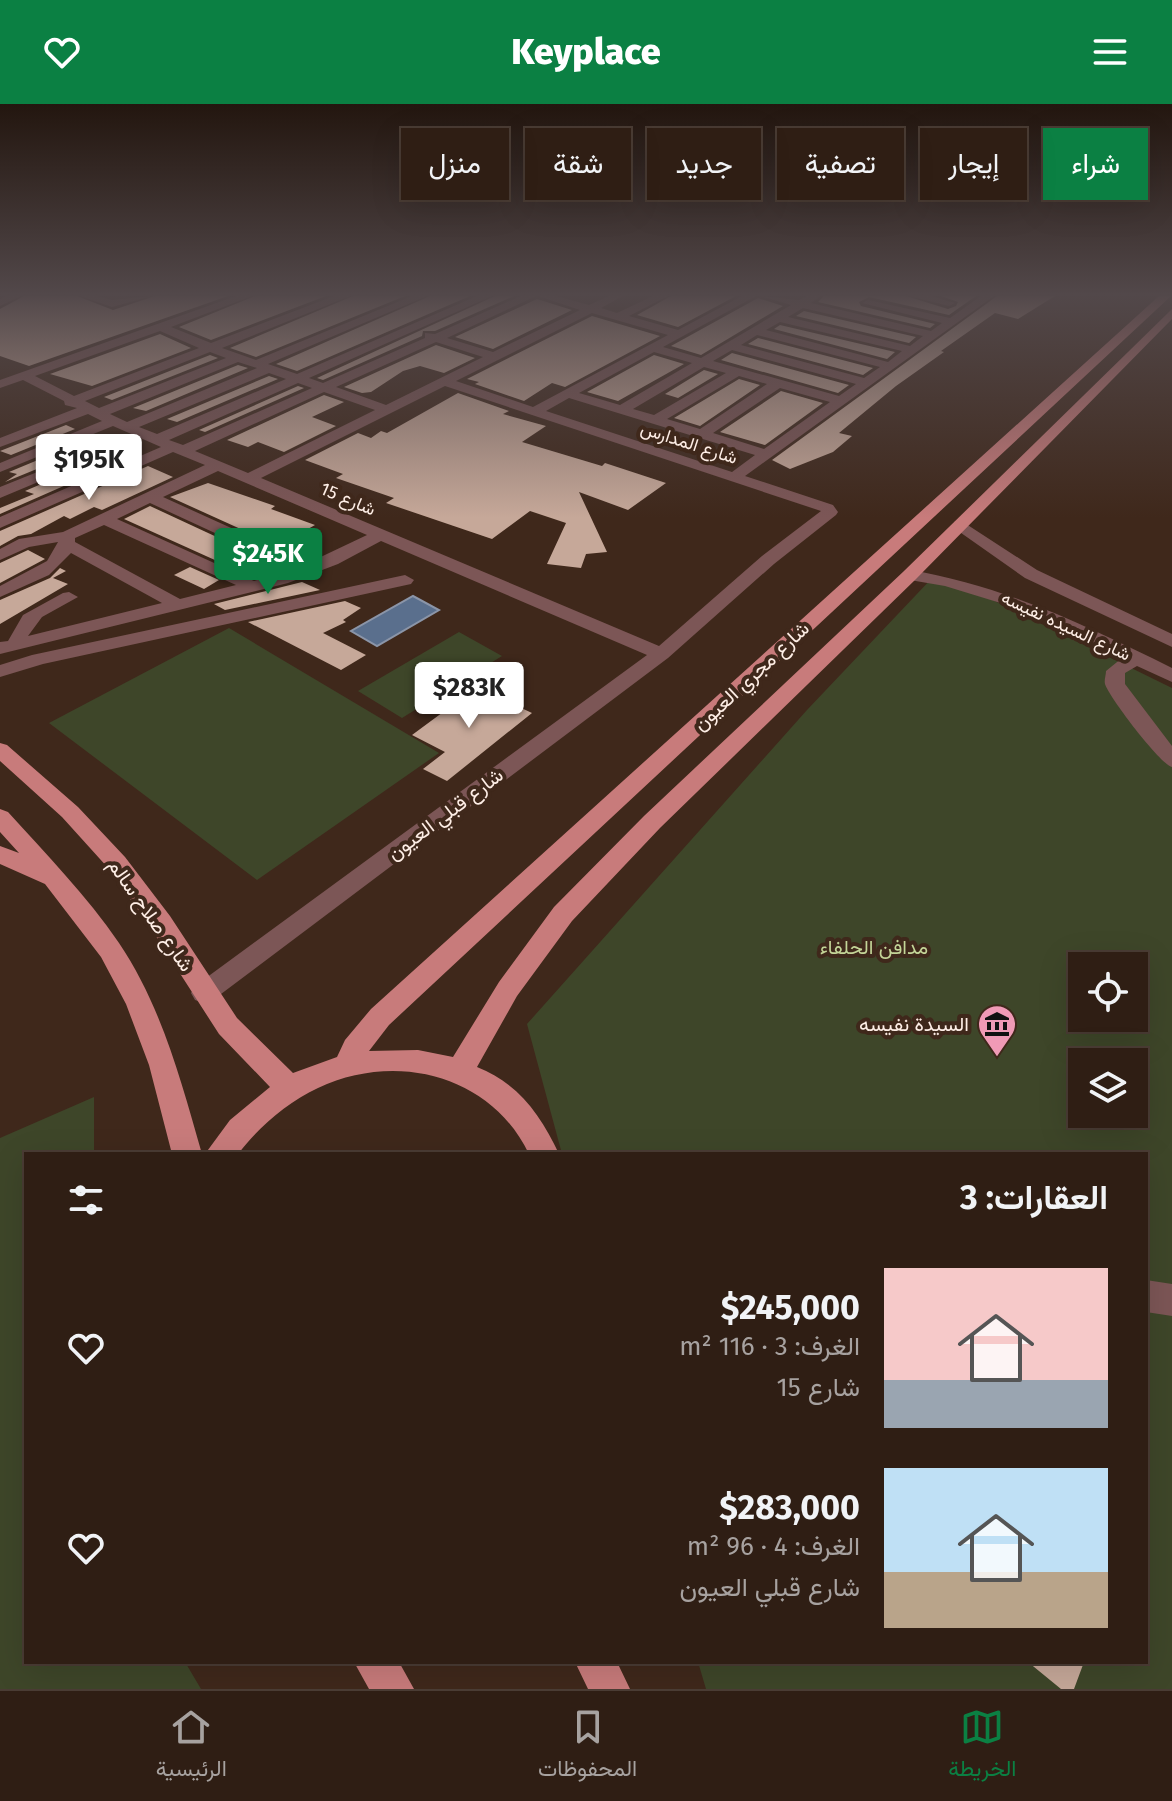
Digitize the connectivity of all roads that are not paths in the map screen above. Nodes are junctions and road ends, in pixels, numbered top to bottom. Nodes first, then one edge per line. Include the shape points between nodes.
1 (37, 370) edge
2 (154, 370) edge
3 (204, 370) edge
4 (253, 370) edge
5 (275, 370) edge
6 (317, 370) edge
7 (365, 370) edge
8 (469, 370) edge
9 (612, 370) edge
10 (690, 370) edge
11 (730, 370) edge
12 (818, 370) edge
13 (884, 370) edge
14 (1084, 370) edge
15 (1114, 370) edge
16 (737, 372) junction
17 (23, 375) junction
18 (298, 378) junction
19 (445, 382) junction
20 (778, 383) junction
21 (866, 383) junction
22 (0, 384) edge
23 (325, 388) junction
24 (568, 394) junction
25 (841, 401) junction
26 (70, 402) junction
27 (387, 410) junction
28 (622, 410) junction
29 (92, 411) junction
30 (535, 411) junction
31 (656, 420) junction
32 (120, 424) junction
33 (702, 434) junction
34 (156, 440) junction
35 (0, 443) edge
36 (112, 446) dead end
37 (177, 449) junction
38 (767, 454) junction
39 (216, 466) junction
40 (0, 468) edge
41 (734, 477) junction
42 (248, 479) junction
43 (0, 493) edge
44 (150, 497) junction
45 (0, 504) edge
46 (830, 509) joint
47 (25, 519) junction
48 (104, 519) junction
49 (0, 523) edge
50 (960, 525) junction
51 (380, 535) junction
52 (67, 541) junction
53 (0, 555) edge
54 (309, 570) junction
55 (910, 575) junction
56 (405, 580) dead end
57 (252, 586) junction
58 (0, 592) edge
59 (69, 597) dead end
60 (177, 604) junction
61 (1172, 641) edge
62 (8, 646) edge
63 (661, 654) junction
64 (1135, 658) junction
65 (0, 671) edge
66 (1172, 676) edge
67 (0, 750) edge
68 (1172, 760) edge
69 (0, 817) edge
70 (0, 854) edge
71 (55, 879) junction
72 (204, 993) junction
73 (347, 1065) junction
74 (460, 1071) junction
75 (290, 1088) junction
76 (186, 1152) edge
77 (222, 1152) edge
78 (543, 1152) edge
79 (1148, 1296) edge
80 (1172, 1300) edge
81 (375, 1664) edge
82 (596, 1664) edge
83 (394, 1689) edge
84 (610, 1689) edge

1 - 17 street
2 - 26 street
3 - 29 street
4 - 32 street
5 - 18 street
6 - 18 street
7 - 23 street
8 - 19 street
9 - 24 street
10 - 28 street
11 - 16 street
12 - 21 street
13 - 21 street
14 - 73 main road, شارع مجري العيون via 380,1017
15 - 50 main road, شارع مجري العيون
16 - 20 street
16 - 31 street
17 - 22 street
17 - 26 street, شارع 15
18 - 23 street
18 - 34 street
19 - 27 street
19 - 30 street, شارع المدارس
20 - 25 street
20 - 33 street
21 - 25 street
23 - 27 street
23 - 37 street
24 - 28 street
24 - 30 street
25 - 38 street
26 - 29 street, شارع 15
27 - 42 street
28 - 31 street
29 - 32 street, شارع 15
29 - 35 street
30 - 41 street, شارع المدارس
31 - 33 street
32 - 34 street, شارع 15
32 - 40 street
33 - 38 street
34 - 37 street, شارع 15
36 - 43 street
37 - 39 street, شارع 15
37 - 47 street
38 - 41 street
39 - 42 street, شارع 15
39 - 44 street
41 - 46 street, شارع المدارس
42 - 51 street, شارع 15
44 - 48 street
44 - 54 street
45 - 47 street
46 - 63 street, شارع قبلي العيون
47 - 49 street
48 - 52 street
48 - 57 street
50 - 55 main road, شارع مجري العيون
50 - 61 street, شارع السيده نفيسه via 1031,574
51 - 54 street
51 - 63 street, شارع 15
52 - 53 street via 25,543
52 - 58 street via 56,562
52 - 60 street
54 - 57 street
55 - 64 street, شارع السيده نفيسه via 970,585 1028,604
55 - 74 main road, شارع مجري العيون via 563,914 508,989
56 - 65 street
57 - 60 street
59 - 62 street via 30,617
60 - 62 street
63 - 72 street, شارع قبلي العيون
64 - 66 street, شارع السيده نفيسه
64 - 68 street via 1116,671 1115,684
67 - 72 main road, شارع صلاح سالم via 70,812 117,863
69 - 71 main road
70 - 71 main road
71 - 76 main road via 110,950 139,1003 163,1065
72 - 75 main road, شارع صلاح سالم via 228,1026
73 - 74 main road via 403,1059
73 - 75 main road
74 - 78 main road via 505,1097 524,1116
75 - 77 main road via 250,1119
79 - 80 street
81 - 83 main road
82 - 84 main road

